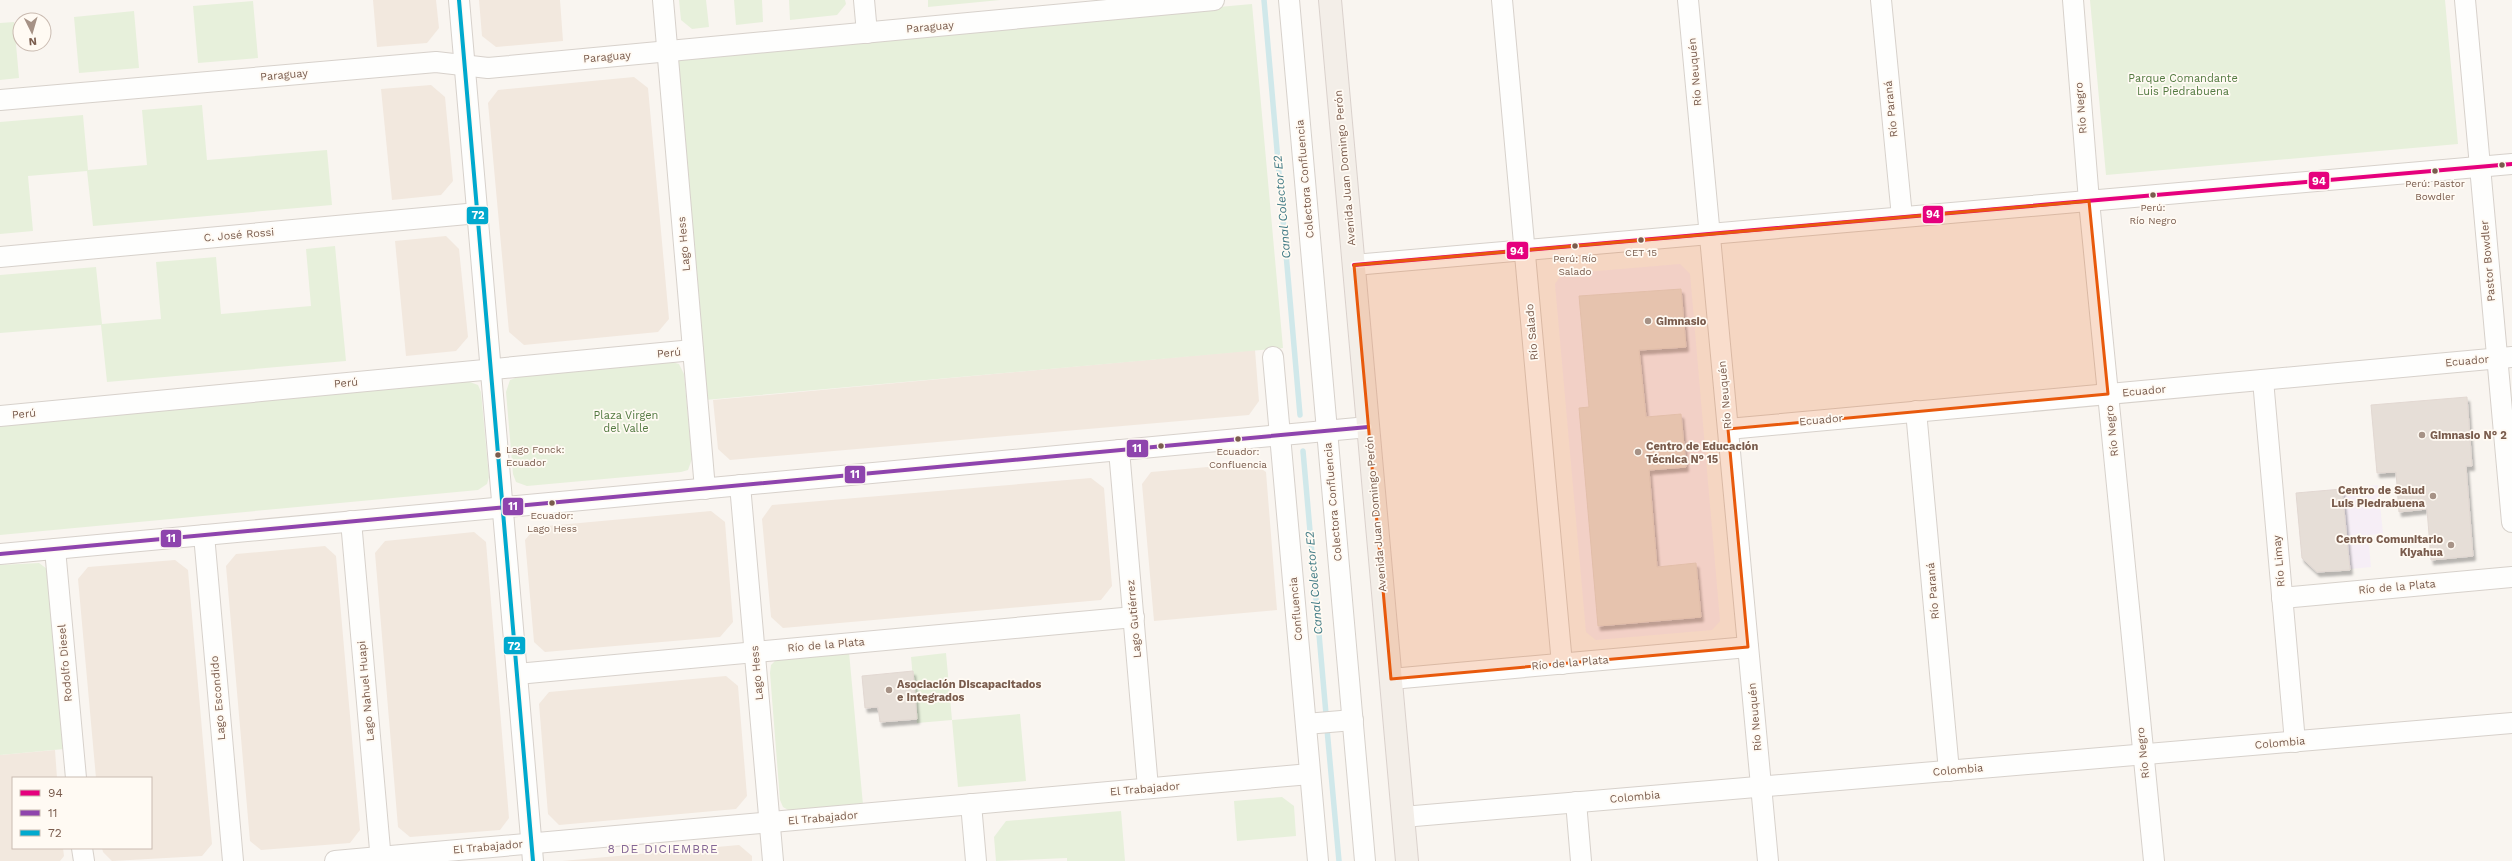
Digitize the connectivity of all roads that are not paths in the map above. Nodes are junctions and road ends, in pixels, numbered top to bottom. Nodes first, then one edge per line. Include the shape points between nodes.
1 (459, 0) edge
2 (663, 0) edge
3 (864, 0) edge
4 (1214, 0) edge
5 (1289, 0) edge
6 (1330, 0) edge
7 (1502, 0) edge
8 (1688, 0) edge
9 (1881, 0) edge
10 (2073, 0) edge
11 (2465, 0) edge
12 (1041, 9) edge
13 (867, 33) junction
14 (668, 51) junction
15 (465, 65) junction
16 (0, 100) edge
17 (2512, 164) edge
18 (2480, 167) junction
19 (2089, 201) junction
20 (478, 213) junction
21 (1902, 217) junction
22 (1710, 234) junction
23 (1525, 250) junction
24 (0, 257) edge
25 (1354, 265) junction
26 (693, 350) junction
27 (1273, 357) dead end
28 (2505, 358) edge
29 (491, 370) junction
30 (2263, 380) junction
31 (2108, 394) junction
32 (1916, 411) junction
33 (0, 416) edge
34 (1368, 427) junction
35 (1728, 429) junction
36 (1327, 431) junction
37 (1280, 436) junction
38 (1119, 450) junction
39 (740, 485) junction
40 (705, 489) junction
41 (503, 507) junction
42 (351, 521) junction
43 (2512, 522) edge
44 (204, 535) junction
45 (55, 549) junction
46 (0, 554) edge
47 (2512, 577) edge
48 (2282, 598) junction
49 (1134, 617) junction
50 (1748, 647) junction
51 (755, 652) junction
52 (1562, 664) junction
53 (517, 674) junction
54 (1391, 679) junction
55 (1353, 720) junction
56 (2512, 723) edge
57 (1306, 724) junction
58 (2295, 742) junction
59 (2144, 754) junction
60 (1949, 771) junction
61 (1310, 774) junction
62 (76, 777) edge
63 (1761, 787) junction
64 (1148, 788) junction
65 (1576, 802) junction
66 (971, 804) junction
67 (1403, 817) junction
68 (770, 822) junction
69 (82, 849) edge
70 (532, 852) edge
71 (381, 859) edge
72 (84, 861) edge
73 (233, 861) edge
74 (335, 861) edge
75 (773, 861) edge
76 (976, 861) edge
77 (1318, 861) edge
78 (1365, 861) edge
79 (1407, 861) edge
80 (1581, 861) edge
81 (1768, 861) edge
82 (2154, 861) edge

1 - 15 street
2 - 14 street, Lago Hess
3 - 13 street
4 - 12 street, Paraguay
5 - 36 street, Colectora Confluencia
6 - 25 main road, Avenida Juan Domingo Perón
7 - 23 street, Río Salado
8 - 22 street, Río Neuquén
9 - 21 street, Río Paraná
10 - 19 street, Río Negro
11 - 18 street, Pastor Bowdler
12 - 13 street, Paraguay
13 - 14 street, Paraguay
14 - 15 street, Paraguay via 488,68
14 - 26 street, Lago Hess
15 - 16 street, Paraguay via 436,62
15 - 20 street
17 - 18 street
18 - 19 street
18 - 28 street, Pastor Bowdler
19 - 21 street
19 - 31 street, Río Negro
20 - 24 street, C. José Rossi
20 - 29 street
21 - 22 street
22 - 23 street
22 - 35 street, Río Neuquén
23 - 25 street
23 - 52 street, Río Salado
25 - 34 main road, Avenida Juan Domingo Perón
26 - 29 street, Perú
26 - 40 street, Lago Hess
27 - 37 street, Confluencia
28 - 30 street, Ecuador
28 - 43 street, Pastor Bowdler
29 - 33 street, Perú
29 - 41 street
30 - 31 street, Ecuador
30 - 48 street, Río Limay
31 - 32 street, Ecuador
31 - 59 street, Río Negro
32 - 35 street, Ecuador
32 - 60 street, Río Paraná
34 - 36 street
34 - 54 main road, Avenida Juan Domingo Perón
35 - 50 street, Río Neuquén
36 - 37 street
36 - 55 street, Colectora Confluencia
37 - 38 street
37 - 57 street, Confluencia
38 - 39 street
38 - 49 street, Lago Gutiérrez
39 - 40 street
39 - 51 street, Lago Hess
40 - 41 street
41 - 42 street
41 - 53 street
42 - 44 street
42 - 71 street, Lago Nahuel Huapi
44 - 45 street
44 - 73 street, Lago Escondido
45 - 46 street
45 - 62 street, Rodolfo Diesel
47 - 48 street, Río de la Plata
48 - 58 street, Río Limay
49 - 51 street, Río de la Plata
49 - 64 street, Lago Gutiérrez
50 - 52 street, Río de la Plata
50 - 63 street, Río Neuquén
51 - 53 street, Río de la Plata
51 - 68 street, Lago Hess
52 - 54 street, Río de la Plata
53 - 70 street
54 - 67 main road, Avenida Juan Domingo Perón
55 - 57 street
55 - 78 street, Colectora Confluencia
56 - 58 street, Colombia
57 - 61 street, Confluencia
58 - 59 street, Colombia
59 - 60 street, Colombia
59 - 82 street, Río Negro
60 - 63 street, Colombia
61 - 64 street, El Trabajador
61 - 77 street, Confluencia
63 - 65 street, Colombia
63 - 81 street, Río Neuquén
64 - 66 street, El Trabajador
65 - 67 street, Colombia
65 - 80 street
66 - 68 street, El Trabajador
66 - 76 street
67 - 79 main road, Avenida Juan Domingo Perón
68 - 70 street, El Trabajador
68 - 75 street, Lago Hess
69 - 72 street
70 - 71 street, El Trabajador
71 - 74 street, El Trabajador

